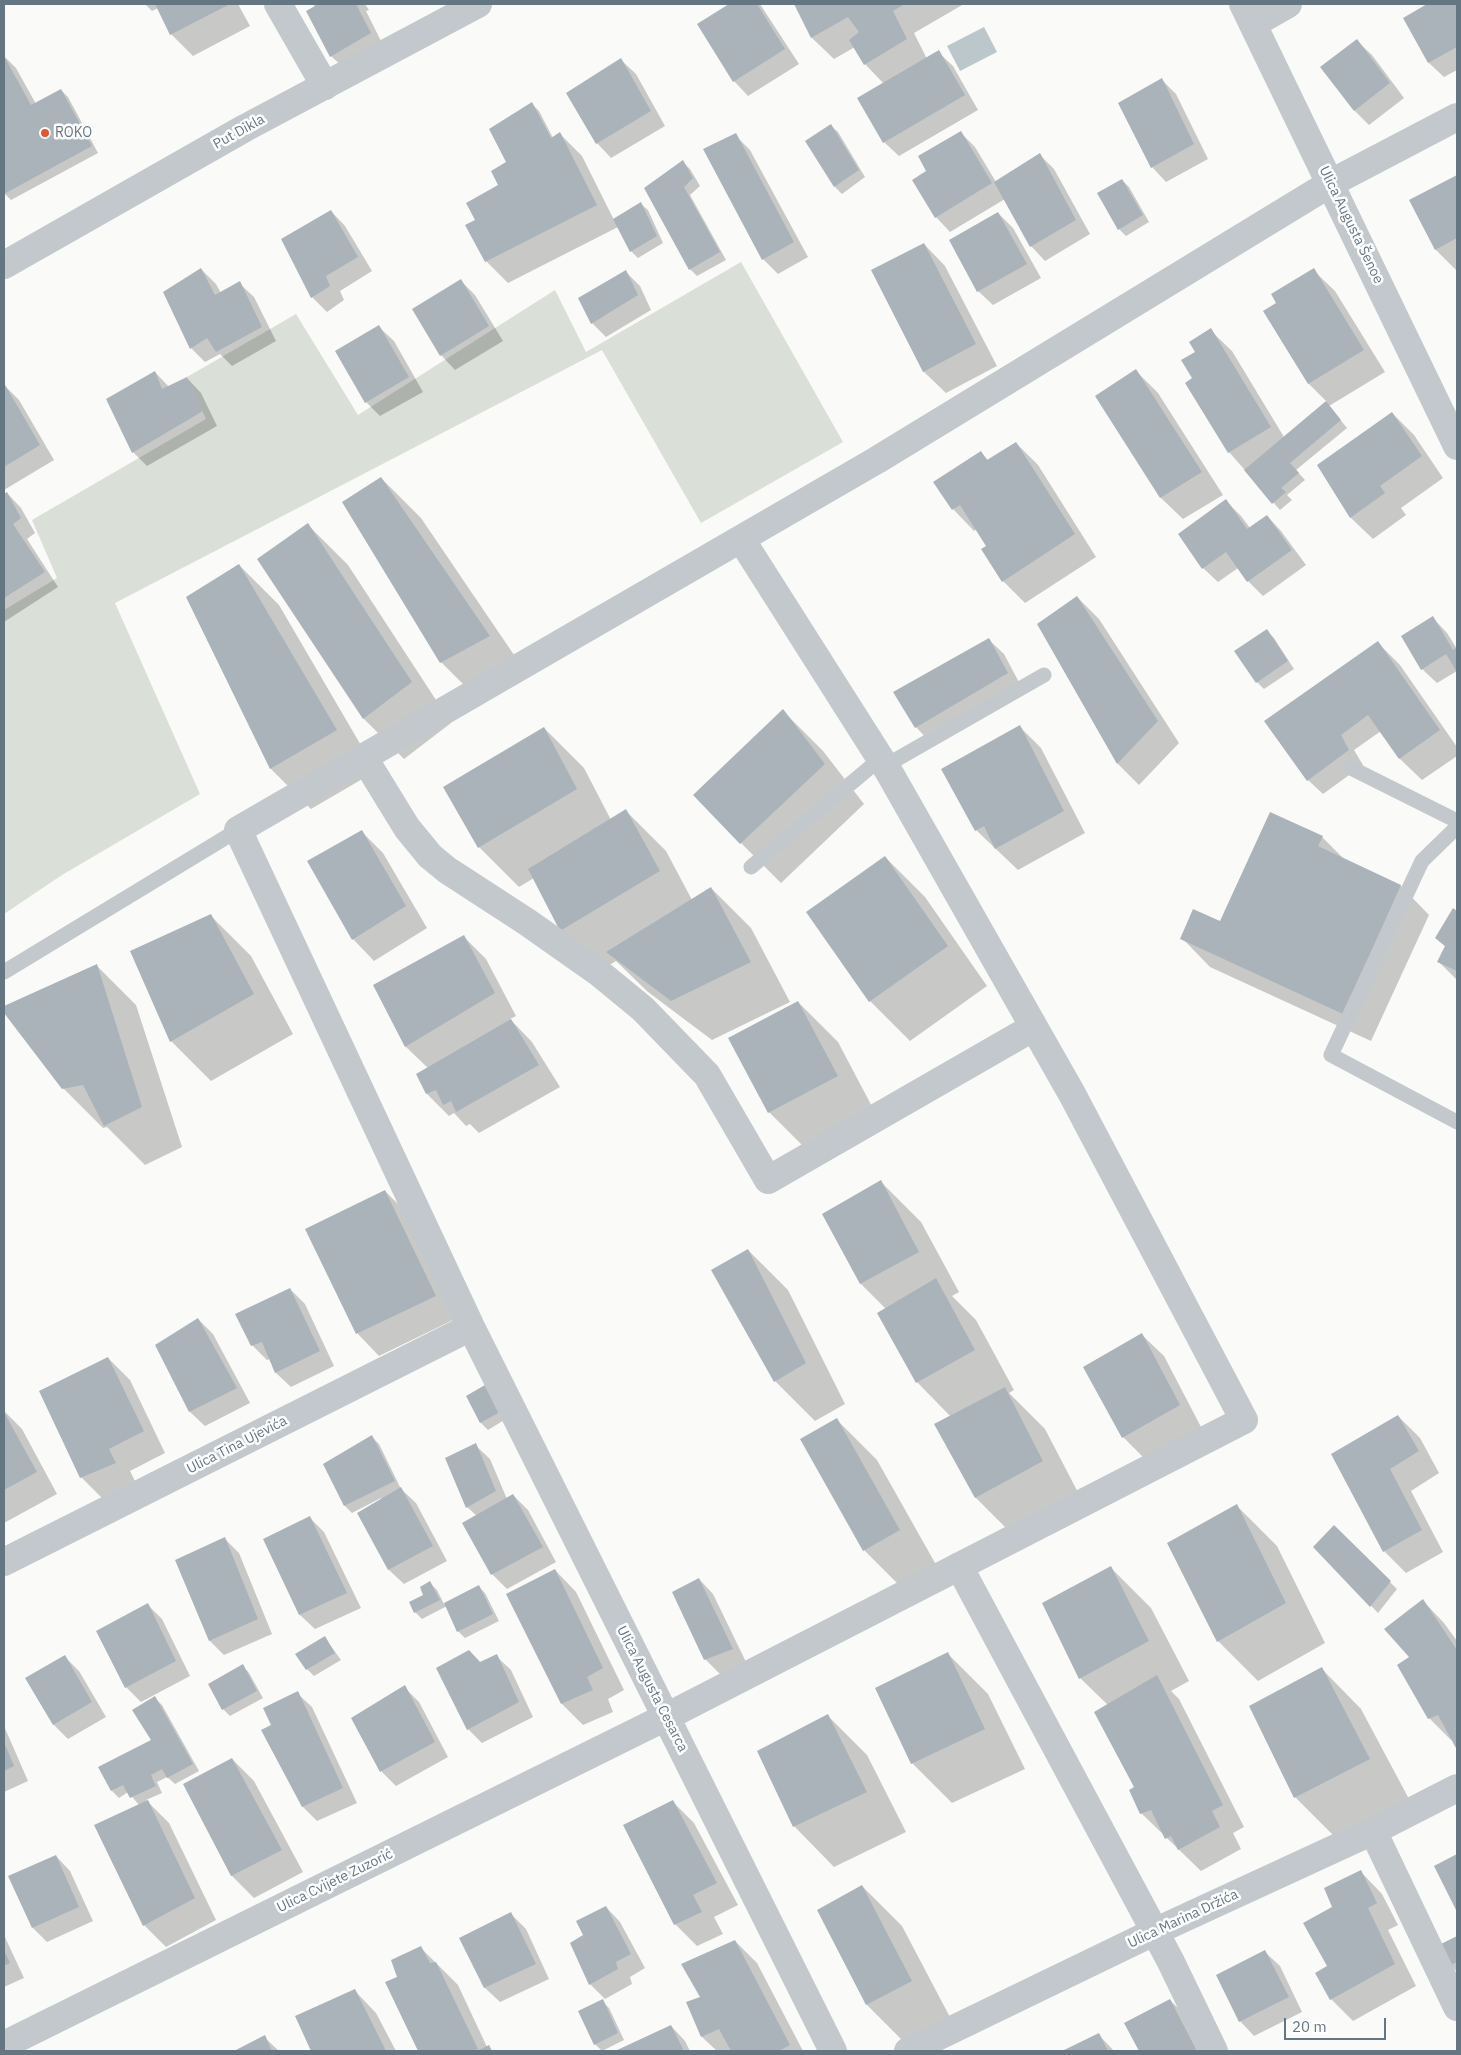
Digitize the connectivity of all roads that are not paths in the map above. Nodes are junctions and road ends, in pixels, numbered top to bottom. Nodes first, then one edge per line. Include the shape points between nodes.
1 (278, 4) edge
2 (478, 4) edge
3 (1288, 4) edge
4 (1248, 14) edge
5 (325, 86) junction
6 (1457, 117) edge
7 (1330, 183) junction
8 (4, 265) edge
9 (1457, 446) edge
10 (741, 540) junction
11 (1044, 675) dead end
12 (364, 758) junction
13 (883, 762) junction
14 (1349, 767) dead end
15 (1457, 820) edge
16 (1457, 827) edge
17 (238, 830) junction
18 (751, 867) dead end
19 (4, 972) edge
20 (1034, 1027) junction
21 (1457, 1122) edge
22 (471, 1328) junction
23 (4, 1562) edge
24 (959, 1566) junction
25 (666, 1717) junction
26 (1457, 1788) edge
27 (1373, 1831) junction
28 (1154, 1932) junction
29 (1457, 2007) edge
30 (4, 2045) edge
31 (833, 2051) edge
32 (908, 2051) edge
33 (1214, 2051) edge

1 - 5 street
2 - 5 street, Put Dikla
3 - 4 street
4 - 7 street, Ulica Augusta Šenoe
5 - 8 street, Put Dikla
6 - 7 street
7 - 9 street, Ulica Augusta Šenoe
7 - 10 street
10 - 12 street
10 - 13 street
11 - 13 lane
12 - 17 street
12 - 20 street via 407,828 430,856 598,972 643,1009 707,1075 768,1180
13 - 18 lane
13 - 20 street
14 - 15 lane
16 - 21 lane via 1422,861 1331,1055
17 - 19 lane
17 - 22 street, Ulica Augusta Cesarca
20 - 24 street, Ulica Cvijete Zuzorić via 1244,1420
22 - 23 street, Ulica Tina Ujevića
22 - 25 street, Ulica Augusta Cesarca
24 - 25 street, Ulica Cvijete Zuzorić
24 - 28 street
25 - 30 street, Ulica Cvijete Zuzorić
25 - 31 street, Ulica Augusta Cesarca
26 - 27 street, Ulica Marina Držića
27 - 28 street, Ulica Marina Držića
27 - 29 street
28 - 32 street, Ulica Marina Držića
28 - 33 street

